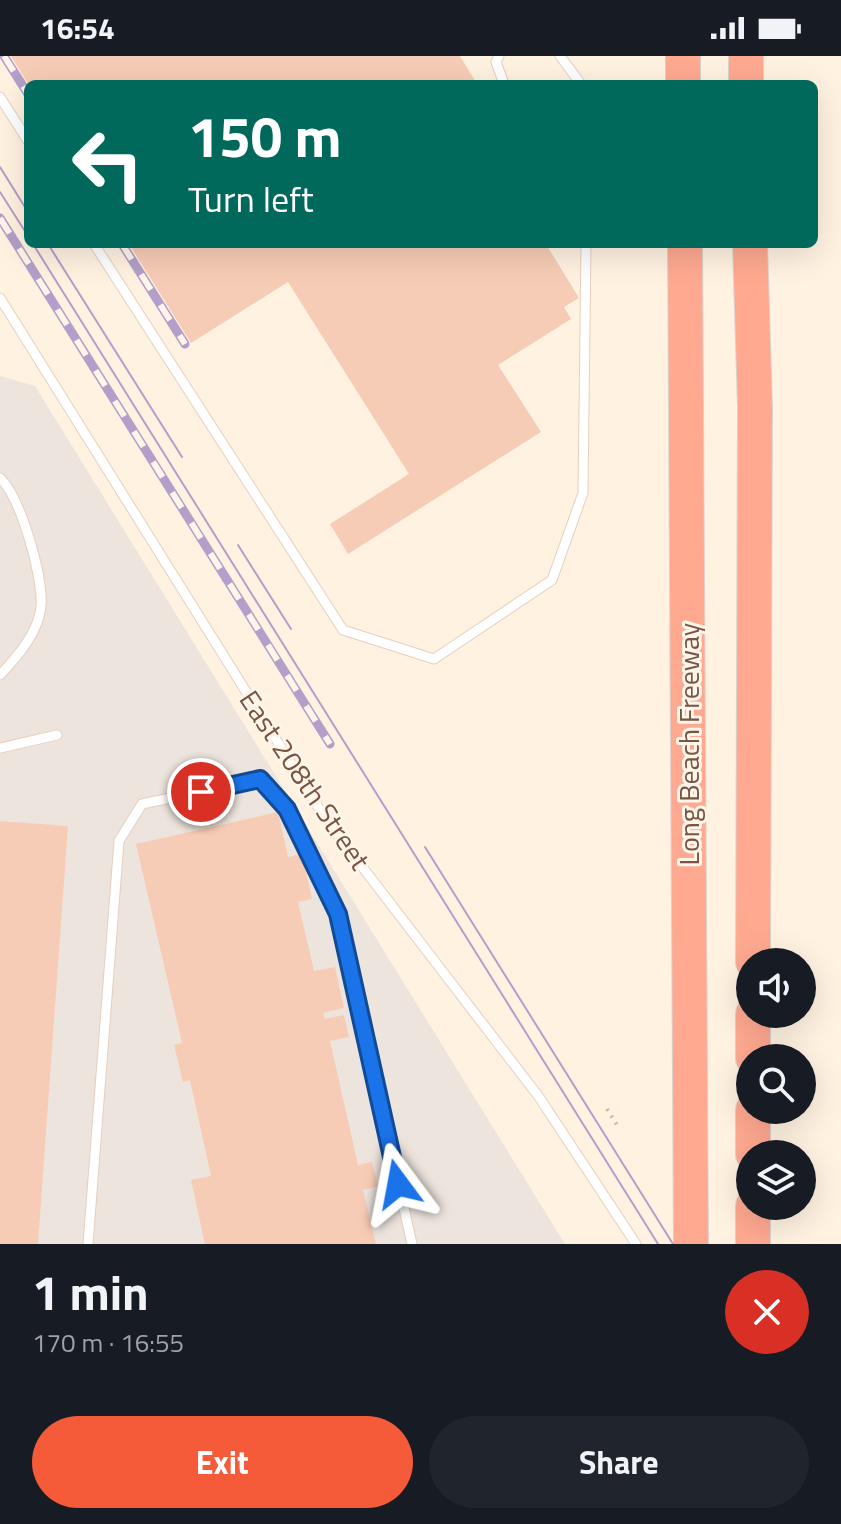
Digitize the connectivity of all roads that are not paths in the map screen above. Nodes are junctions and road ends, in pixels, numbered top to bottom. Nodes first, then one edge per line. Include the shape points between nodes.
1 (499, 56) edge
2 (560, 56) edge
3 (746, 56) edge
4 (503, 80) edge
5 (578, 80) edge
6 (746, 80) edge
7 (0, 97) edge
8 (24, 135) edge
9 (97, 248) edge
10 (586, 248) edge
11 (685, 248) edge
12 (750, 248) edge
13 (0, 298) edge
14 (0, 478) edge
15 (0, 675) edge
16 (57, 735) dead end
17 (0, 748) edge
18 (753, 948) edge
19 (753, 1220) edge
20 (88, 1244) edge
21 (412, 1244) edge
22 (636, 1244) edge
23 (691, 1244) edge
24 (753, 1244) edge

1 - 4 lane
2 - 5 lane
3 - 6 highway
7 - 8 lane
9 - 10 lane via 343,630 434,659 552,580 583,493
11 - 23 highway, Long Beach Freeway
12 - 18 highway via 755,407
13 - 22 lane, East 208th Street via 327,821 539,1097
14 - 15 lane via 10,488 36,564 41,608 23,650
16 - 17 lane
19 - 24 highway
20 - 21 lane via 119,841 142,804 260,779 287,809 338,914

